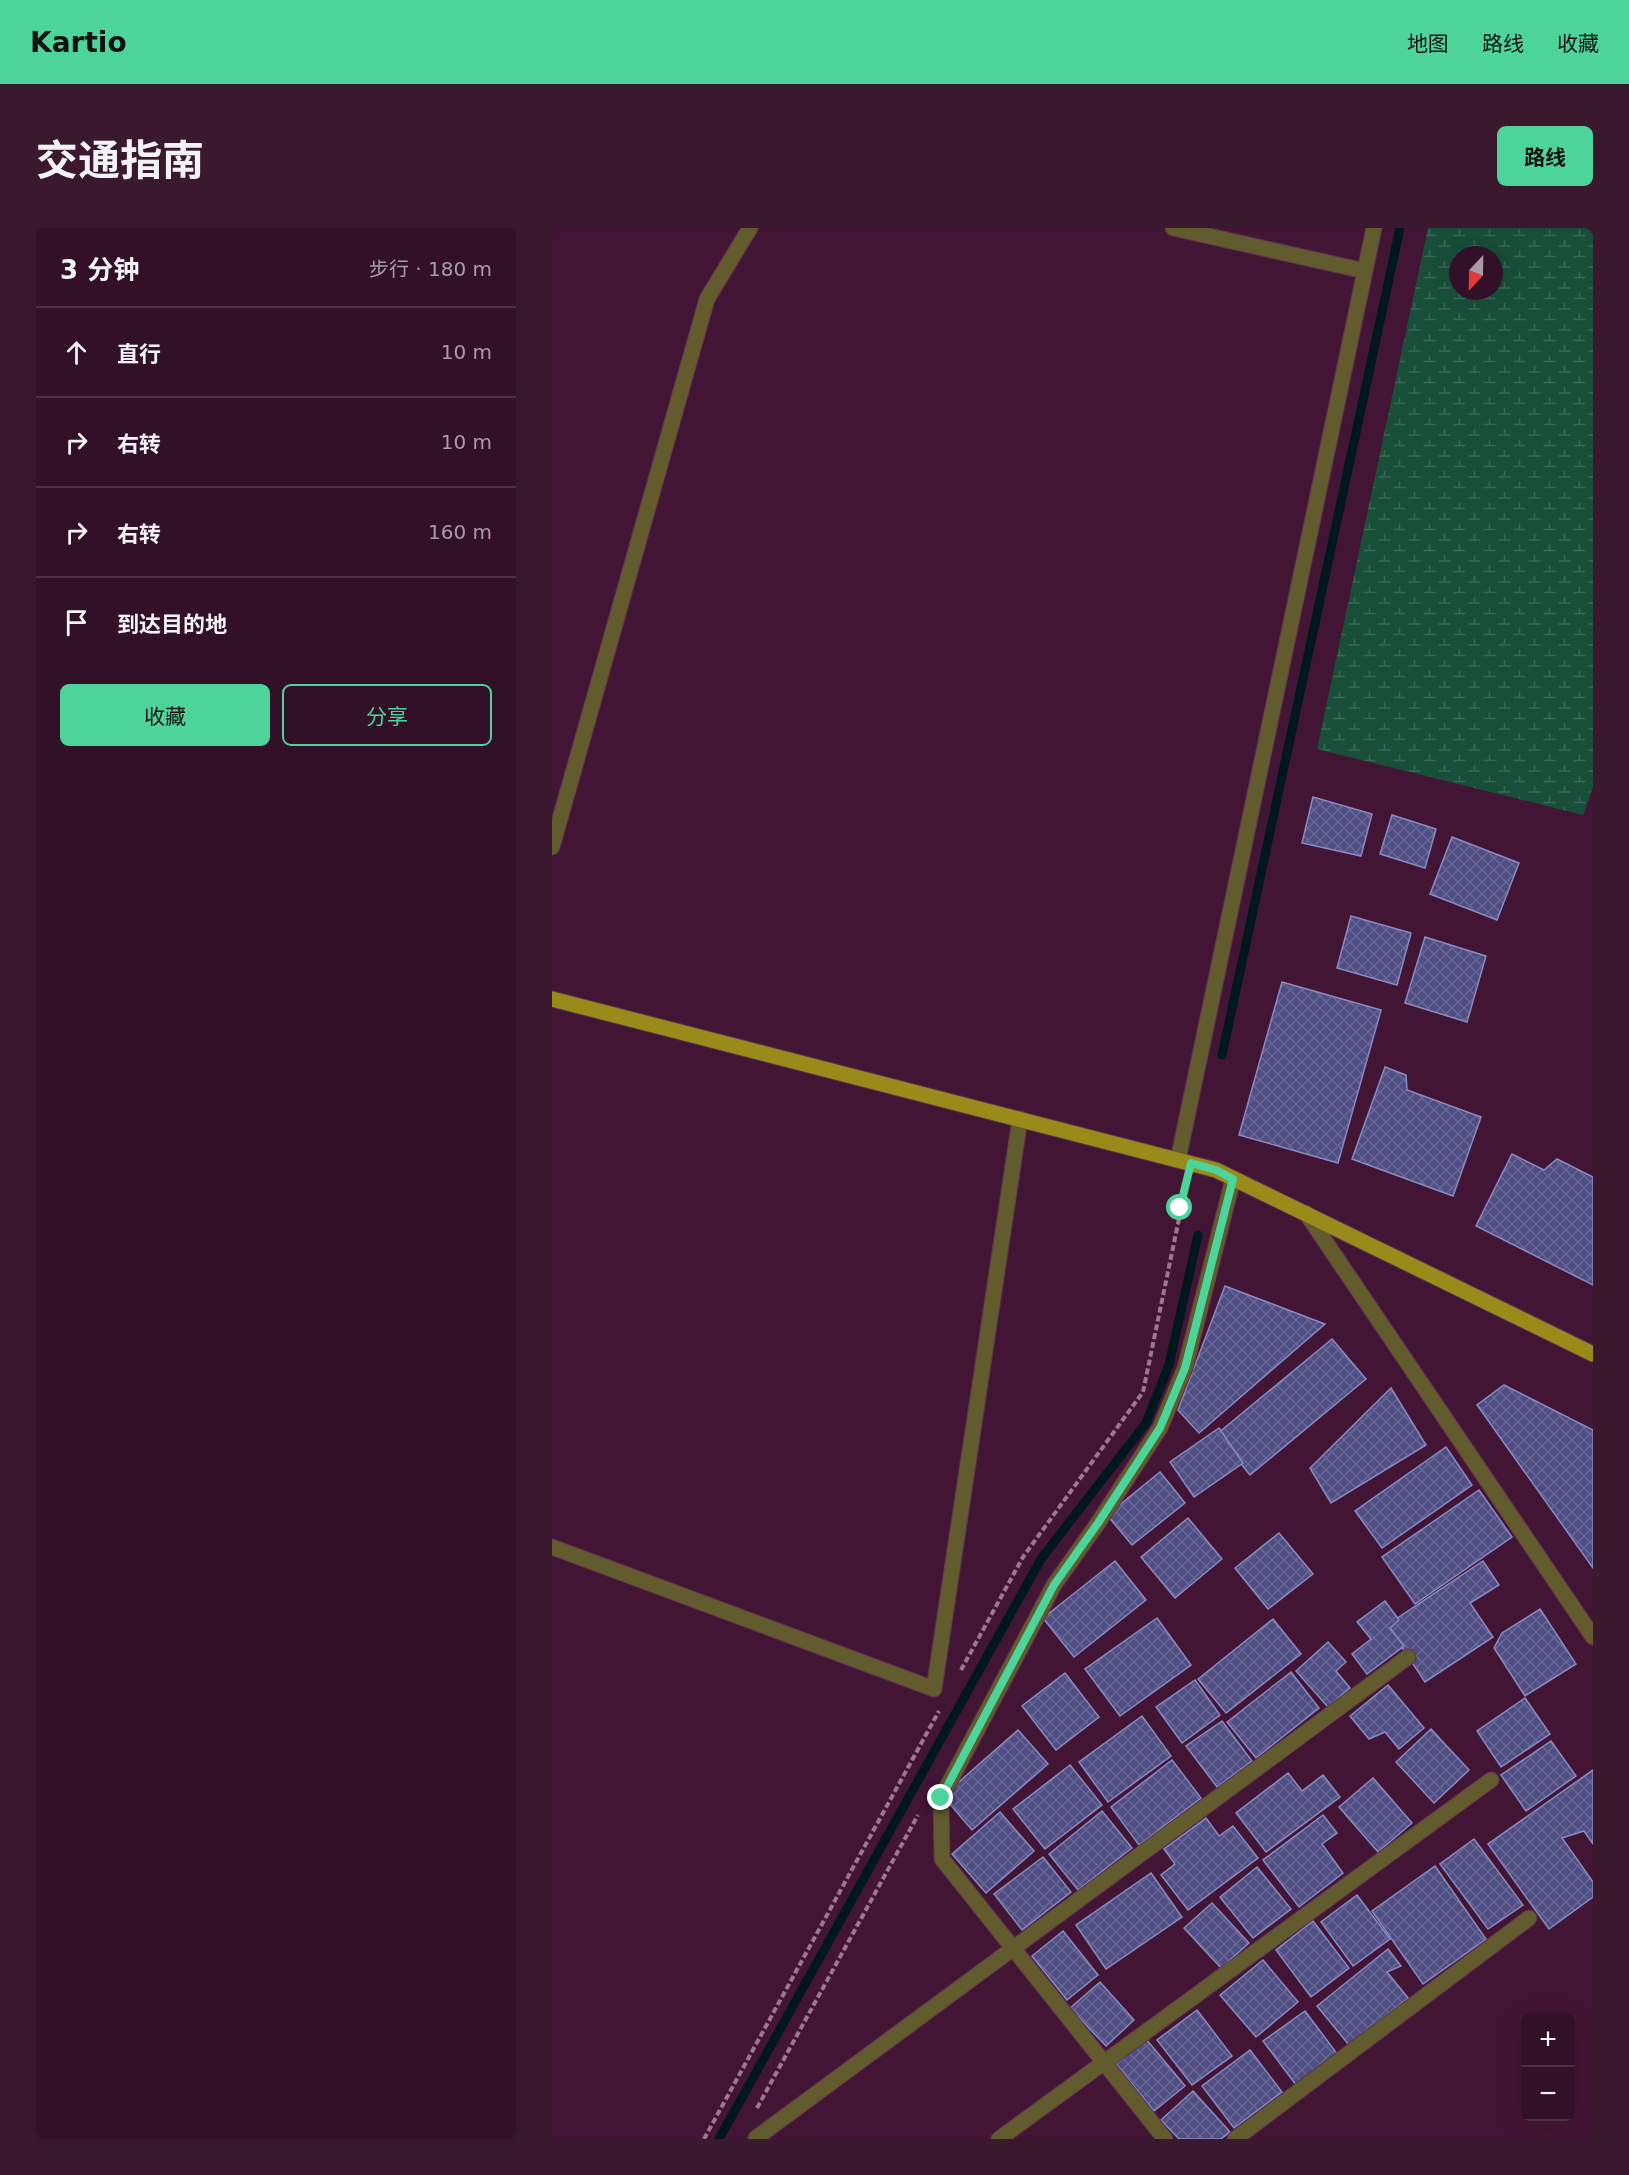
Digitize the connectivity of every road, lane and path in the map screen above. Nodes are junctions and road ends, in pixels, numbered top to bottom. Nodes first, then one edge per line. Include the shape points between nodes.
1 (750, 228) edge
2 (1173, 228) edge
3 (1374, 228) edge
4 (1365, 271) junction
5 (552, 847) edge
6 (552, 999) edge
7 (1020, 1119) junction
8 (1185, 1162) junction
9 (1233, 1179) junction
10 (1306, 1213) junction
11 (1593, 1354) edge
12 (552, 1547) edge
13 (1593, 1637) edge
14 (1408, 1657) dead end
15 (960, 1671) dead end
16 (943, 1702) dead end
17 (1491, 1780) dead end
18 (1529, 1918) dead end
19 (1012, 1947) junction
20 (1103, 2062) junction
21 (756, 2138) edge
22 (704, 2139) edge
23 (999, 2139) edge
24 (1164, 2139) edge
25 (1235, 2139) edge

1 - 5 street via 707,299
2 - 4 street
3 - 4 street
4 - 8 street
6 - 7 main road
7 - 8 main road
7 - 12 street via 934,1689
8 - 9 main road
8 - 15 path via 1143,1392 1023,1557
9 - 10 main road
9 - 19 street via 1185,1368 1160,1428 1054,1585 941,1798 942,1859
10 - 11 main road
10 - 13 street
14 - 19 street
16 - 22 path
17 - 20 street
18 - 25 street
19 - 20 street
19 - 21 street
20 - 23 street
20 - 24 street

